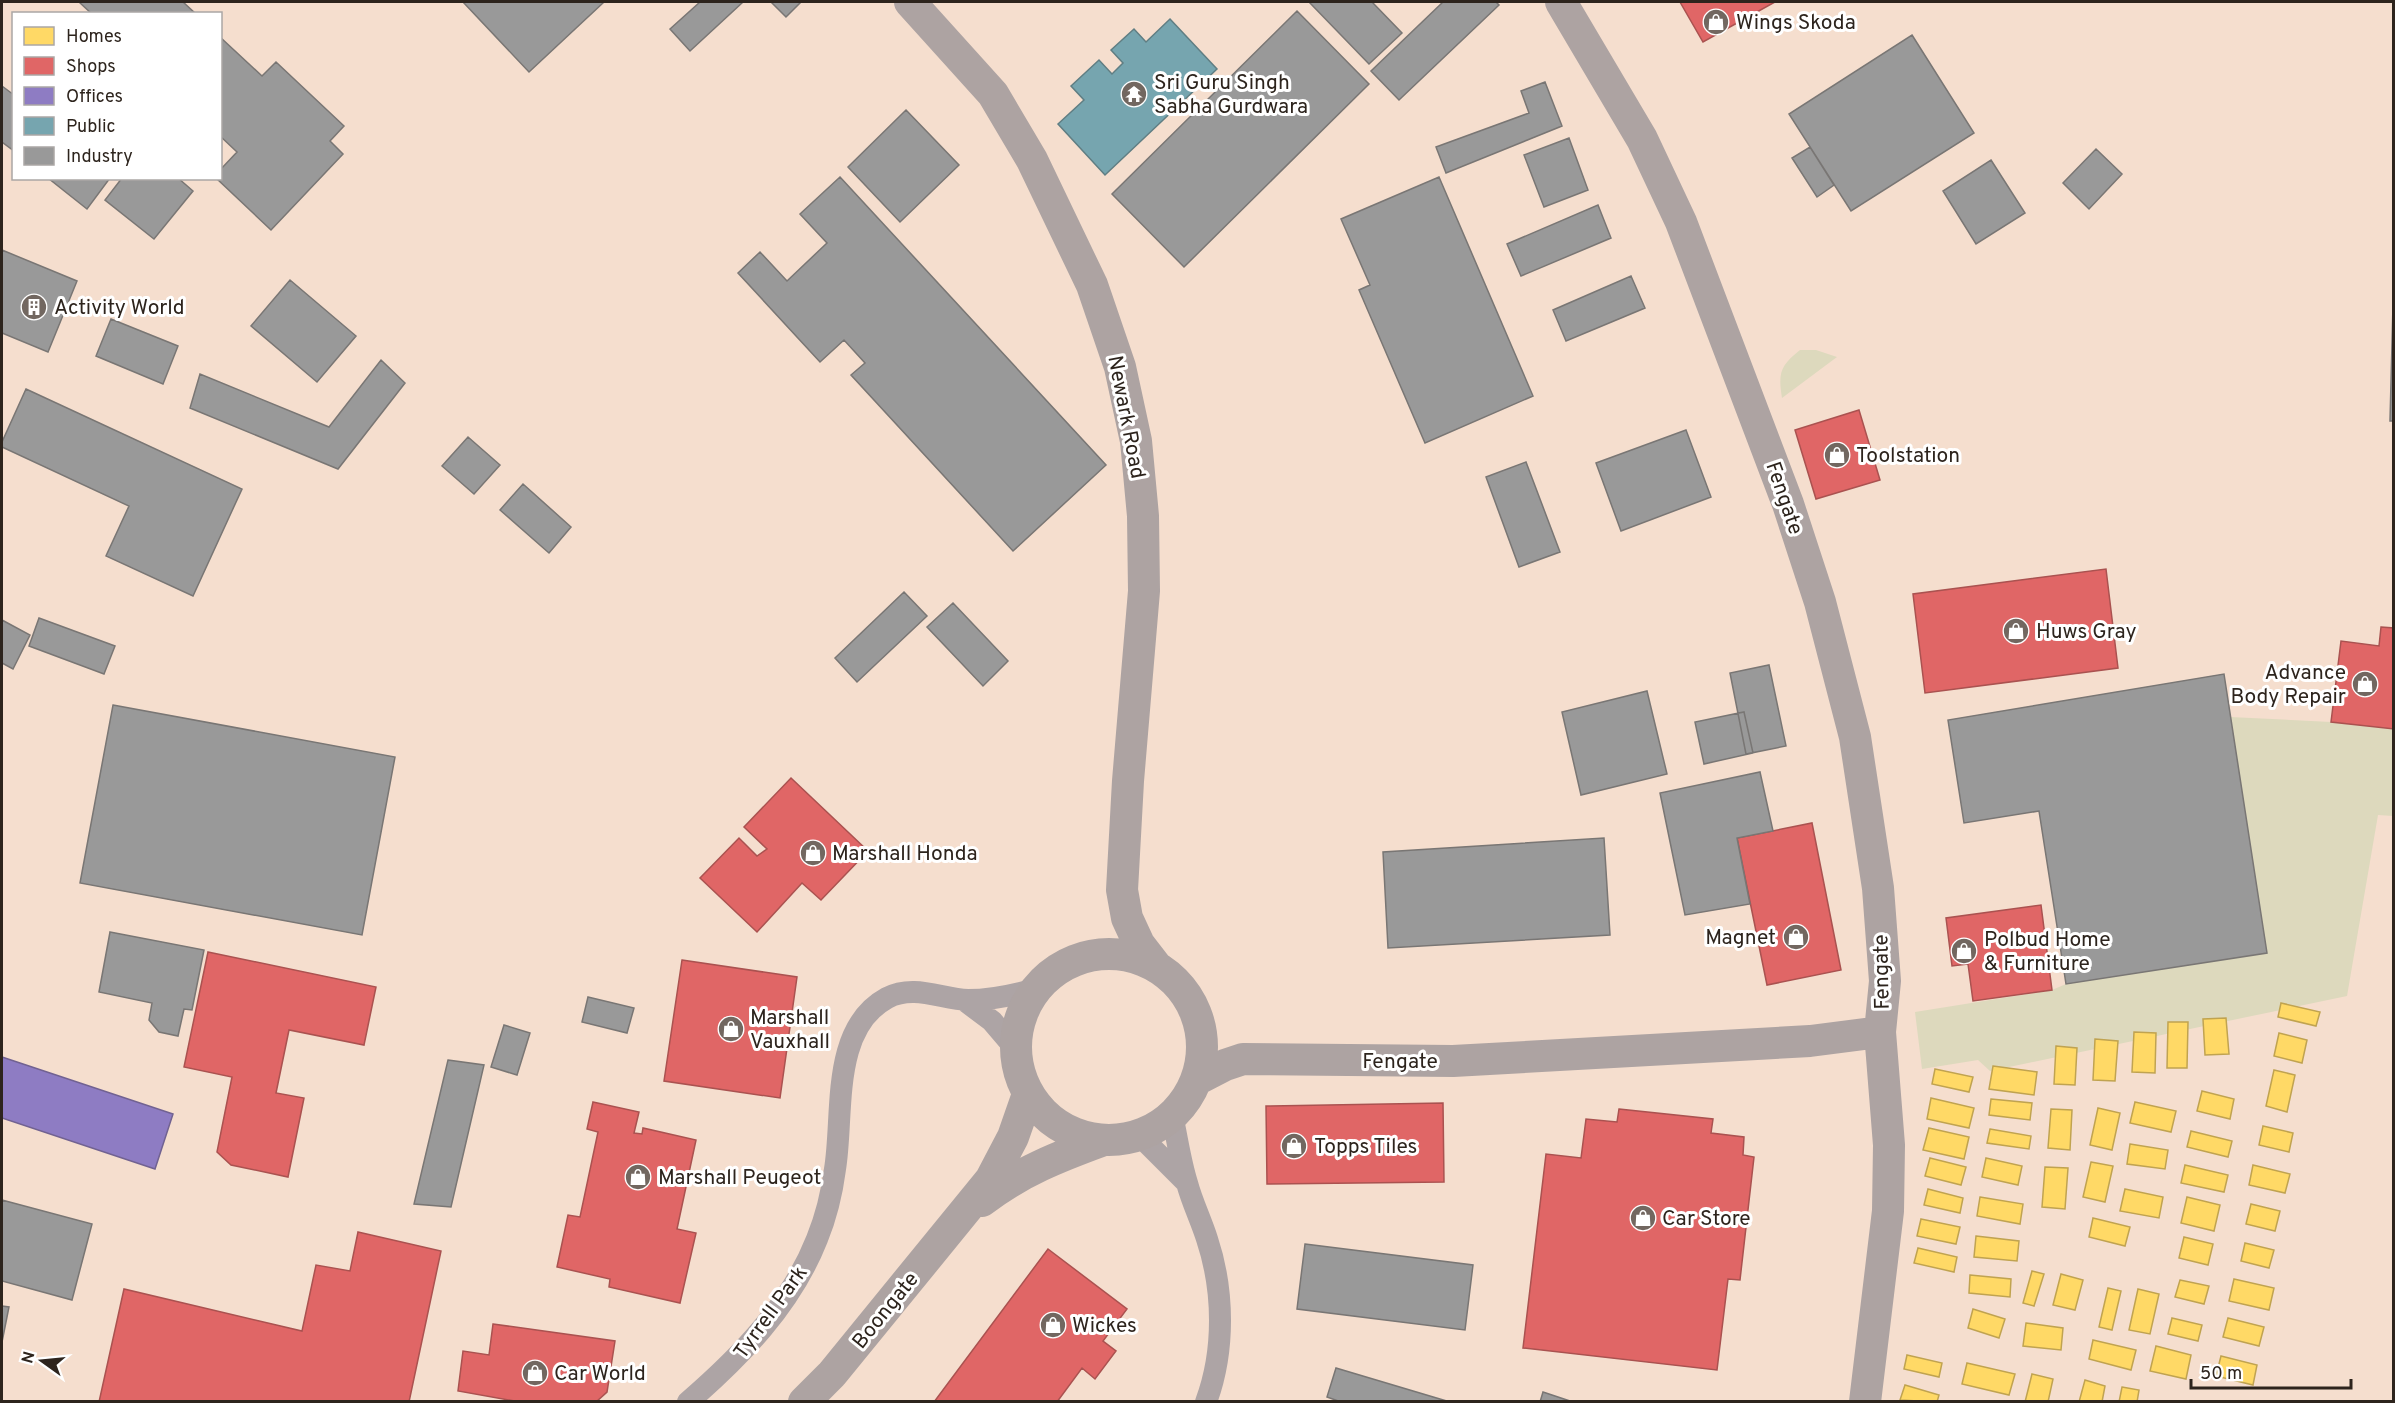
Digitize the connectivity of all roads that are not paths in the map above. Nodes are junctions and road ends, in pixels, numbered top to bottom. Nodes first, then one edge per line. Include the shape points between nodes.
1 (910, 2) edge
2 (1561, 2) edge
3 (1122, 890) junction
4 (1078, 958) junction
5 (1156, 966) junction
6 (1035, 990) junction
7 (964, 1000) junction
8 (1193, 1007) junction
9 (1880, 1032) junction
10 (1015, 1048) junction
11 (1243, 1059) junction
12 (1196, 1080) junction
13 (1028, 1094) junction
14 (1172, 1115) junction
15 (1139, 1135) junction
16 (1104, 1140) junction
17 (1186, 1182) junction
18 (962, 1215) junction
19 (688, 1401) edge
20 (804, 1401) edge
21 (1206, 1401) edge
22 (1865, 1401) edge

1 - 3 street, Newark Road via 993,94 1032,160 1092,285 1120,367 1136,441 1143,516 1143,570
2 - 9 street, Fengate via 1642,139 1682,222 1788,504 1820,602 1855,737 1878,888 1885,981
3 - 4 street, Newark Road via 1112,916
3 - 5 street, Newark Road via 1138,944
4 - 5 street via 1104,953 1131,956
4 - 6 street via 1054,971
5 - 8 street via 1172,977
6 - 7 street via 1000,1000
6 - 10 street via 1020,1017
7 - 10 street via 992,1021
7 - 19 street, Tyrrell Park via 910,992 889,997 870,1010 847,1053 836,1168 818,1239 782,1303 731,1364
8 - 11 street
8 - 12 street via 1201,1031 1202,1056
9 - 11 street, Fengate via 1810,1041 1453,1061
9 - 22 street, Fengate via 1889,1145 1888,1211
10 - 13 street via 1018,1071
11 - 12 street, Fengate
12 - 14 street
13 - 16 street via 1060,1127
13 - 18 street, Boongate via 1013,1137 991,1179
14 - 15 street
14 - 17 street
15 - 16 street
15 - 17 street
16 - 18 street, Boongate via 1053,1158 1005,1183
17 - 21 street via 1208,1241 1218,1286 1220,1328
18 - 20 street, Boongate via 832,1374

